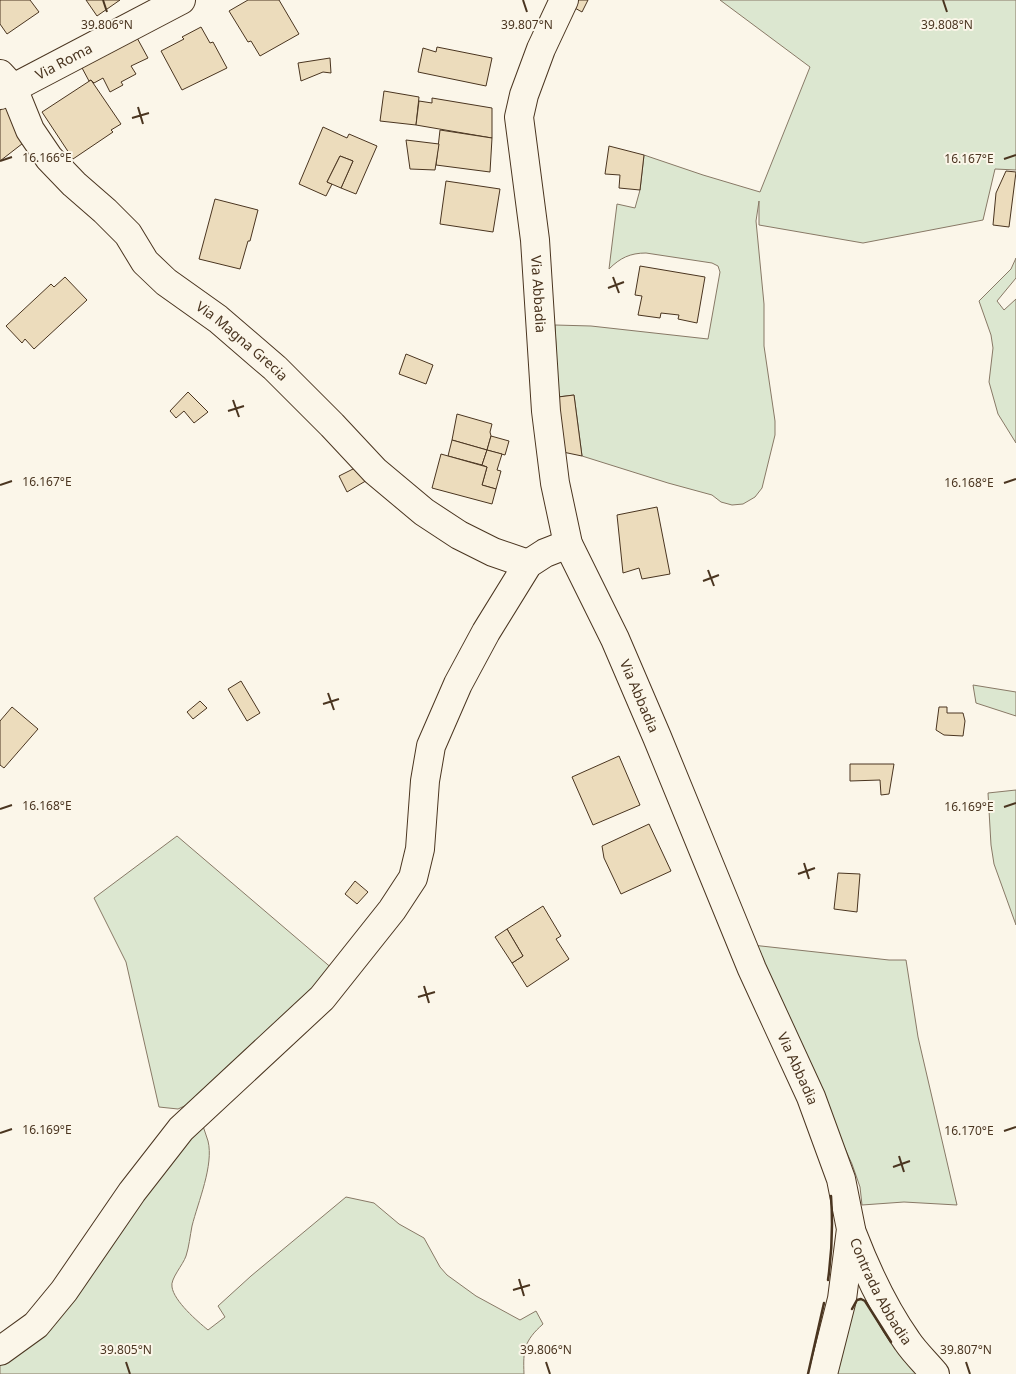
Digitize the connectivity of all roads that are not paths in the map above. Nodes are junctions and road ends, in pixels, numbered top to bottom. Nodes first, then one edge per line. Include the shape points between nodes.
1 (181, 0) edge
2 (564, 0) edge
3 (4, 86) edge
4 (568, 544) junction
5 (528, 564) junction
6 (851, 1230) junction
7 (0, 1351) edge
8 (822, 1374) edge
9 (935, 1374) edge

1 - 3 street, Via Roma
2 - 4 street, Via Abbadia via 541,48 519,117 535,240 546,411
3 - 5 street, Via Magna Grecia via 50,158 128,234 145,262 166,282 218,319 275,368 375,471 424,512 493,552
4 - 5 street
4 - 6 street, Via Abbadia via 615,639 752,969 811,1097 841,1179
5 - 7 street via 458,684 431,746 414,878 322,998 181,1129 36,1325
6 - 8 street, Via Abbadia via 842,1299
6 - 9 street, Contrada Abbadia via 866,1272 885,1307

